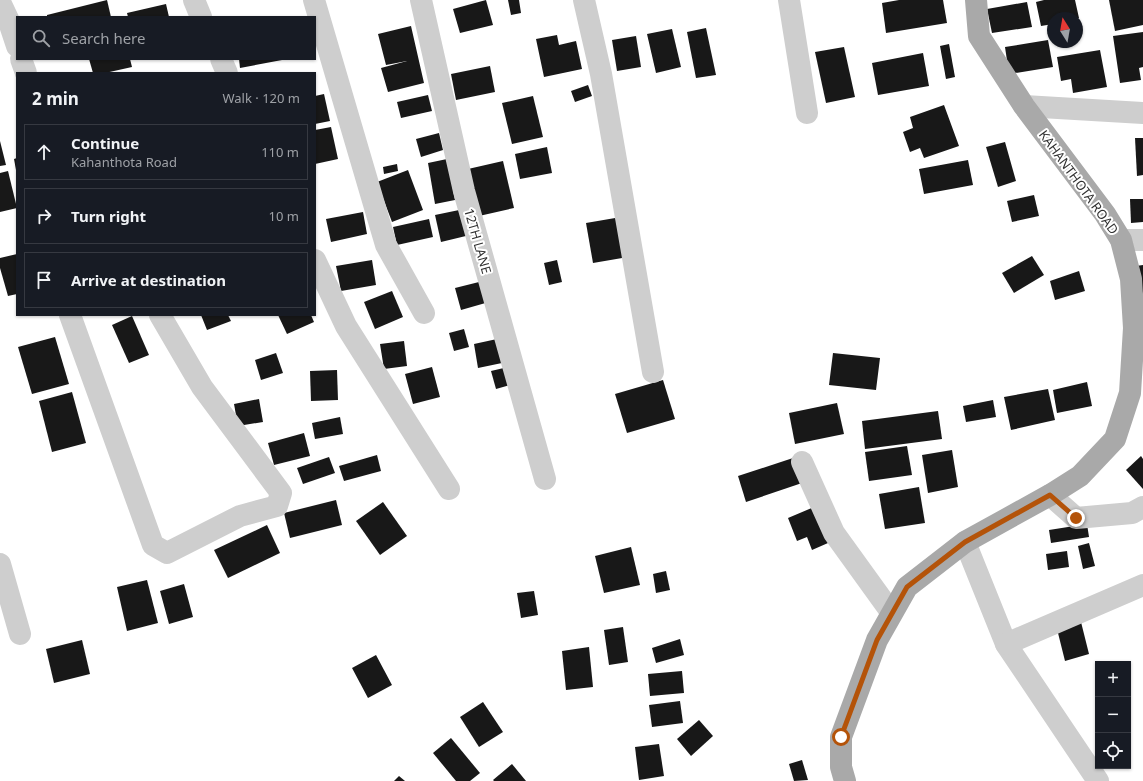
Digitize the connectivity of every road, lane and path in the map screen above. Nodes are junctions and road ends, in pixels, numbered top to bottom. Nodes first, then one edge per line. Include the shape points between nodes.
1 (194, 0) edge
2 (314, 0) edge
3 (421, 0) edge
4 (584, 0) edge
5 (789, 0) edge
6 (976, 0) edge
7 (0, 2) edge
8 (201, 16) edge
9 (16, 43) edge
10 (21, 60) edge
11 (221, 60) edge
12 (26, 72) edge
13 (227, 72) edge
14 (1024, 106) junction
15 (807, 113) dead end
16 (1143, 113) edge
17 (1121, 240) junction
18 (1143, 240) edge
19 (316, 262) edge
20 (424, 313) dead end
21 (70, 316) edge
22 (161, 316) edge
23 (1139, 328) edge
24 (653, 372) dead end
25 (802, 462) dead end
26 (545, 480) dead end
27 (449, 489) dead end
28 (1050, 495) junction
29 (1143, 507) edge
30 (965, 542) junction
31 (0, 564) edge
32 (1143, 585) edge
33 (891, 612) junction
34 (20, 634) dead end
35 (1006, 644) junction
36 (845, 781) edge
37 (1098, 781) edge

1 - 8 street
2 - 20 street via 386,245
3 - 26 street, 12TH LANE via 464,192
4 - 24 street via 600,74
5 - 15 street
6 - 14 main road, KAHANTHOTA ROAD via 979,36
7 - 9 street
10 - 12 street
11 - 13 street
14 - 16 street
14 - 17 main road, KAHANTHOTA ROAD via 1105,214
17 - 18 street
17 - 23 main road, KAHANTHOTA ROAD
19 - 27 street via 346,326
21 - 22 street via 153,545 167,553 240,516 277,506 281,493 202,387
23 - 28 main road, KAHANTHOTA ROAD via 1130,393 1115,439 1080,476
25 - 33 street via 834,533
28 - 29 street via 1076,518 1132,513
28 - 30 main road, KAHANTHOTA ROAD
30 - 33 main road, KAHANTHOTA ROAD via 907,587
30 - 35 street
31 - 34 street
32 - 35 street
33 - 36 main road, KAHANTHOTA ROAD via 877,640 841,737 841,767
35 - 37 street

